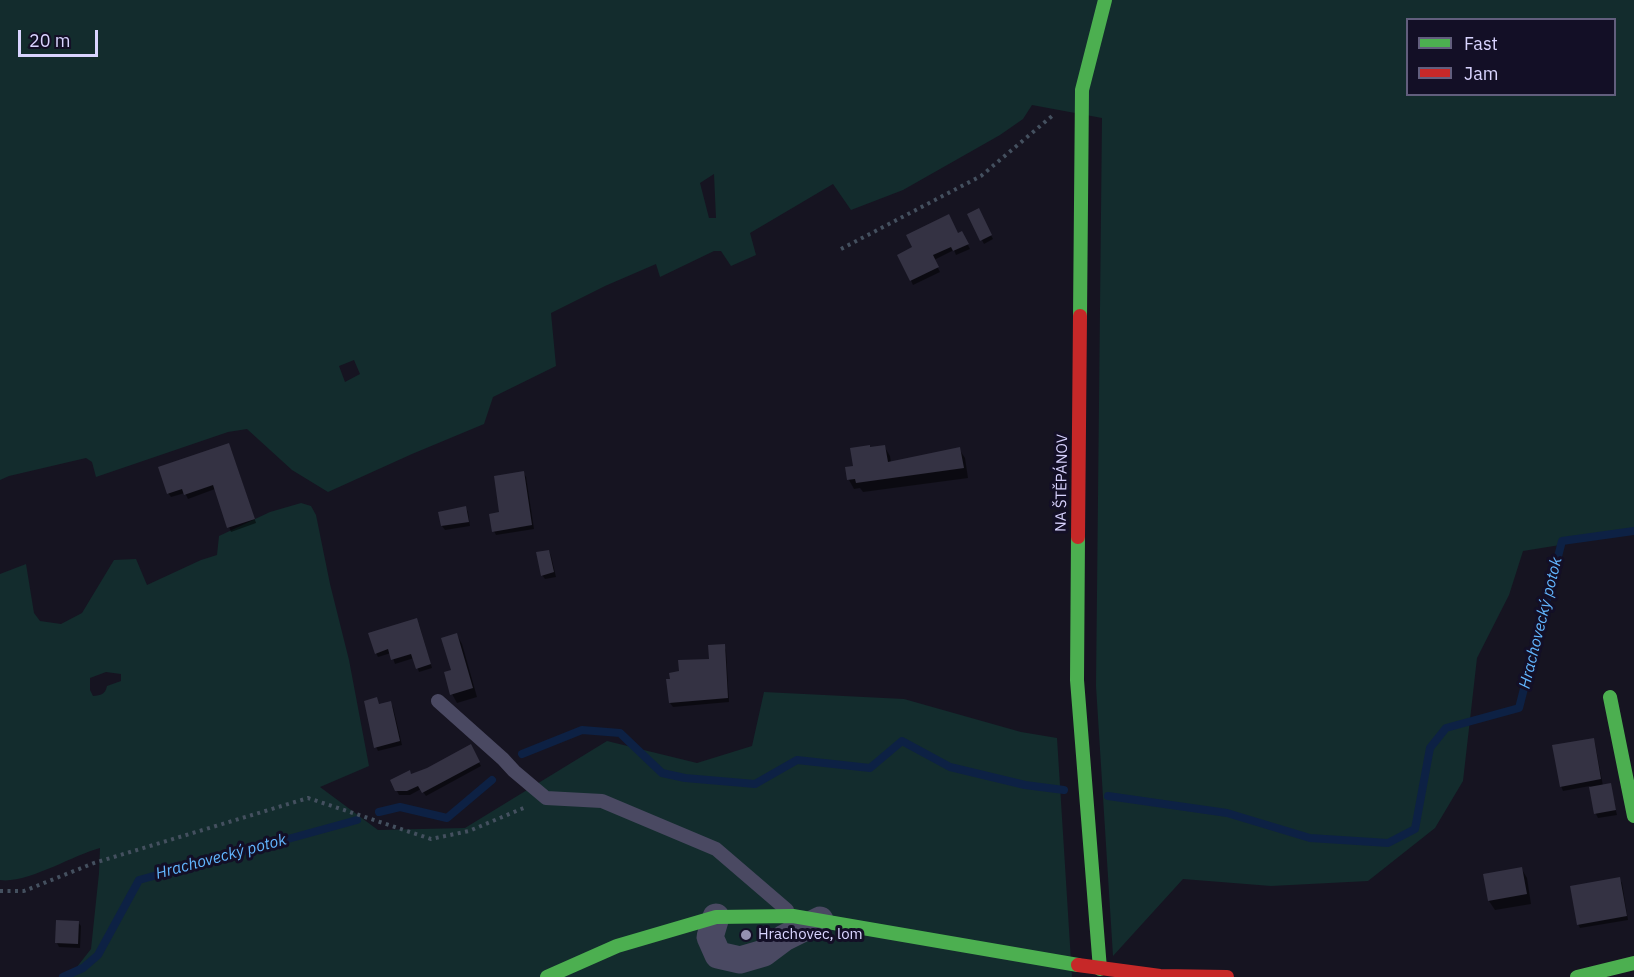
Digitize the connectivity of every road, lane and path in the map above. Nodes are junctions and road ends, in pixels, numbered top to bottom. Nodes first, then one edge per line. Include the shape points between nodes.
1 (1105, 0) edge
2 (1082, 90) junction
3 (842, 249) dead end
4 (1610, 697) dead end
5 (438, 701) dead end
6 (546, 798) junction
7 (1634, 816) edge
8 (0, 891) edge
9 (793, 916) junction
10 (716, 917) junction
11 (819, 920) junction
12 (1634, 963) edge
13 (1100, 969) junction
14 (547, 977) edge
15 (1227, 977) edge
16 (1577, 977) edge

1 - 2 street, NA ŠTĚPÁNOV
2 - 3 path via 981,176
2 - 13 street, NA ŠTĚPÁNOV via 1077,680
4 - 7 street
5 - 6 lane
6 - 8 path via 469,831 431,839 308,798 94,863 24,891
6 - 9 lane via 602,801 716,849
9 - 10 street
9 - 11 street
10 - 11 street via 710,937 718,955 740,960 764,953
10 - 14 street via 617,946
11 - 13 street
12 - 16 street
13 - 15 street via 1160,976

